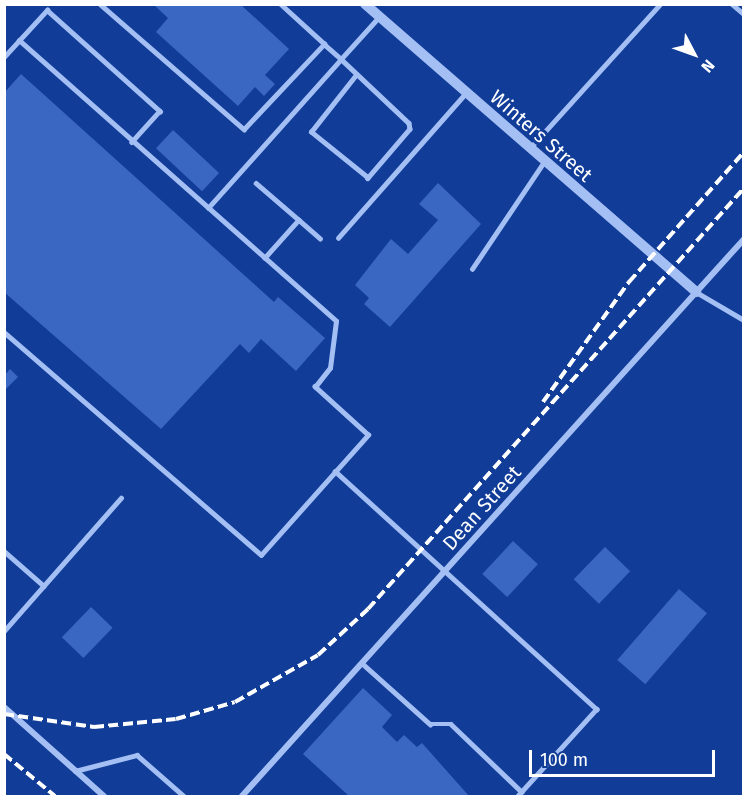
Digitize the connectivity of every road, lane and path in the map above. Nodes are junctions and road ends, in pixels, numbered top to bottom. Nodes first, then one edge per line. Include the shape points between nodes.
1 (100, 4) edge
2 (280, 4) edge
3 (365, 4) edge
4 (660, 4) edge
5 (732, 4) edge
6 (744, 14) edge
7 (379, 17) junction
8 (19, 41) junction
9 (324, 44) junction
10 (4, 57) edge
11 (341, 59) junction
12 (355, 76) junction
13 (465, 94) junction
14 (132, 142) junction
15 (529, 149) junction
16 (543, 162) junction
17 (256, 183) dead end
18 (208, 208) junction
19 (299, 220) junction
20 (320, 238) dead end
21 (338, 238) dead end
22 (744, 239) edge
23 (265, 258) junction
24 (471, 269) dead end
25 (696, 292) junction
26 (744, 320) edge
27 (4, 332) edge
28 (335, 471) junction
29 (121, 498) dead end
30 (4, 550) edge
31 (449, 570) junction
32 (44, 586) junction
33 (4, 631) edge
34 (364, 665) junction
35 (4, 707) edge
36 (75, 771) junction
37 (520, 794) edge
38 (104, 796) edge
39 (184, 796) edge
40 (242, 796) edge

1 - 9 lane via 244,129
2 - 9 lane
3 - 7 street, Winters Street
4 - 15 lane
5 - 6 lane
7 - 11 lane
7 - 13 street, Winters Street
8 - 10 lane
8 - 14 lane
8 - 14 lane via 47,10 160,111
9 - 11 lane
11 - 12 lane
11 - 18 lane
12 - 12 lane via 410,129 368,178 311,132 310,126
13 - 15 street, Winters Street
13 - 21 lane
14 - 18 lane
15 - 16 street, Winters Street
16 - 24 lane
16 - 25 street, Winters Street
17 - 19 lane
18 - 23 lane
19 - 20 lane
19 - 23 lane
22 - 25 street, Dean Street
23 - 28 lane via 336,321 330,368 315,387 368,435
25 - 26 lane
25 - 31 street, Dean Street
27 - 28 lane via 261,555
28 - 31 lane
29 - 32 lane
30 - 32 lane
31 - 34 street, Dean Street
31 - 37 lane via 597,710
32 - 33 lane
34 - 37 lane via 430,724 451,724
34 - 40 street, Dean Street
35 - 36 street
36 - 38 street
36 - 39 lane via 137,755

